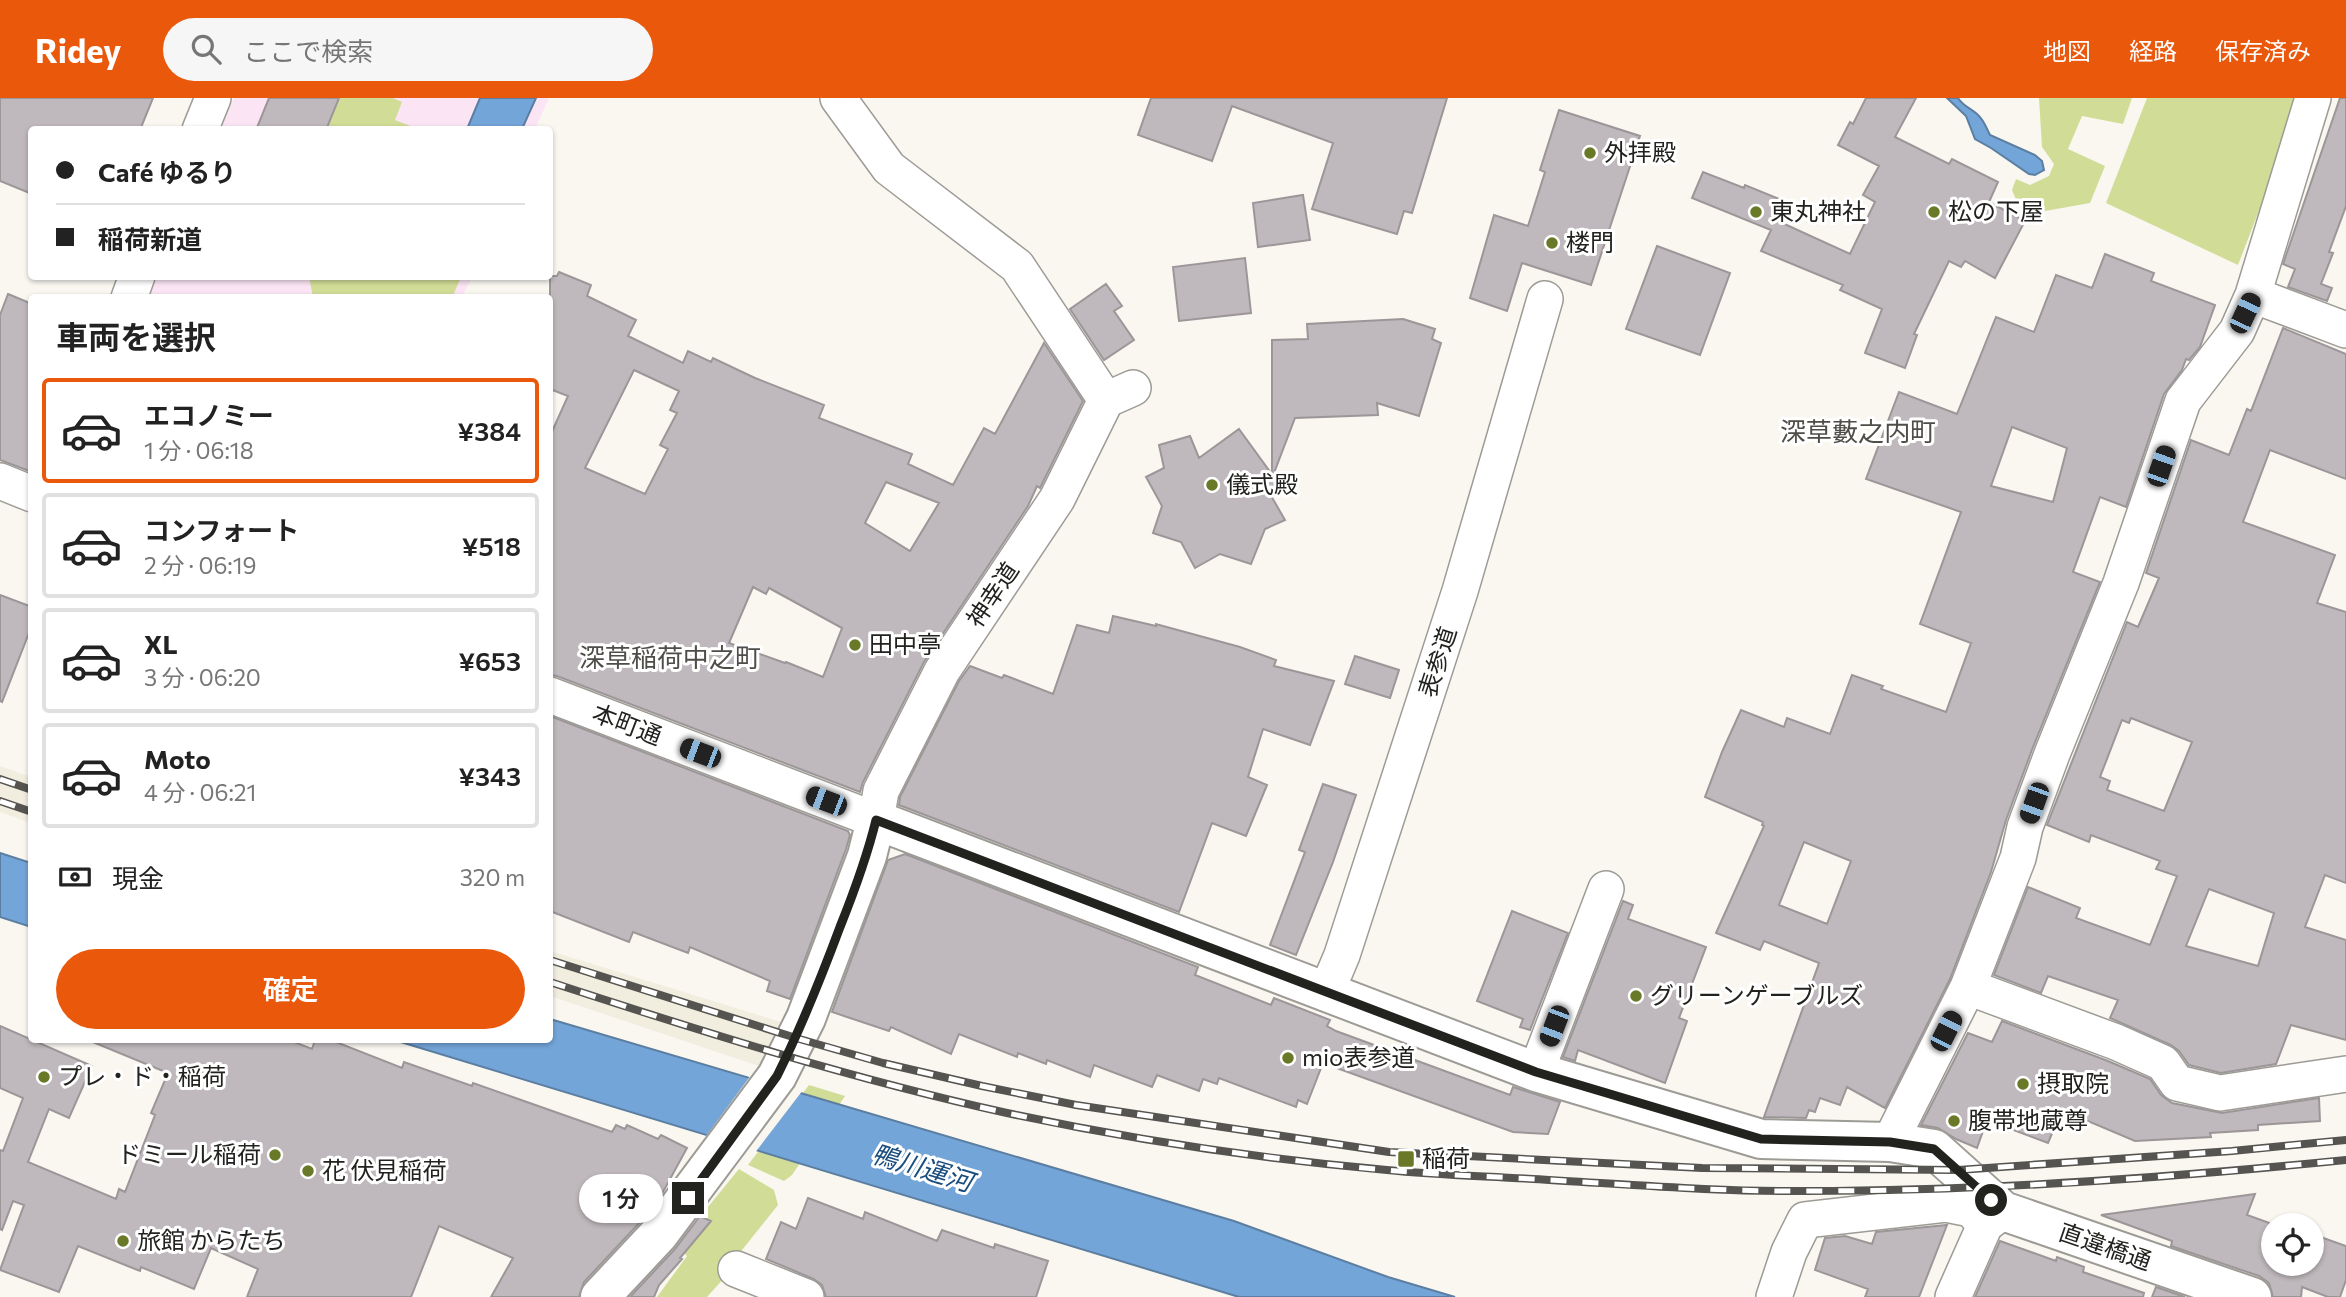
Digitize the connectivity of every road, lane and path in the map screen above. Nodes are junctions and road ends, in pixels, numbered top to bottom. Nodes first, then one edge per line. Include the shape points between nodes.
1 (213, 98) edge
2 (838, 98) edge
3 (2313, 98) edge
4 (202, 126) edge
5 (2253, 295) junction
6 (1541, 313) dead end
7 (2346, 330) edge
8 (0, 481) edge
9 (28, 492) edge
10 (553, 696) edge
11 (876, 820) junction
12 (1606, 889) dead end
13 (1968, 987) junction
14 (1326, 993) junction
15 (1536, 1072) junction
16 (2346, 1074) edge
17 (1890, 1142) junction
18 (1969, 1180) joint
19 (1994, 1218) junction
20 (736, 1269) dead end
21 (600, 1297) edge
22 (806, 1297) edge
23 (1774, 1297) edge
24 (1953, 1297) edge
25 (2252, 1297) edge

1 - 4 street
2 - 11 street, 神幸道 via 889,168 1017,266 1120,394 1057,499 942,671 881,790
3 - 5 street
5 - 7 street
5 - 13 street via 2237,331 2183,401 2121,583 2056,743
6 - 14 street, 表参道 via 1460,591
8 - 9 street
10 - 11 street, 本町通
11 - 14 main road, 本町通
11 - 21 main road via 867,856 806,1018 777,1076 659,1234
12 - 15 street
13 - 16 street via 2116,1042 2163,1063 2177,1083 2198,1088 2220,1093
13 - 17 street
14 - 15 main road, 本町通
15 - 17 main road, 本町通 via 1761,1139
17 - 18 main road, 本町通 via 1934,1149
18 - 19 main road, 直違橋通
19 - 23 street via 1946,1204 1805,1220
19 - 24 street
19 - 25 main road, 直違橋通
20 - 22 street

